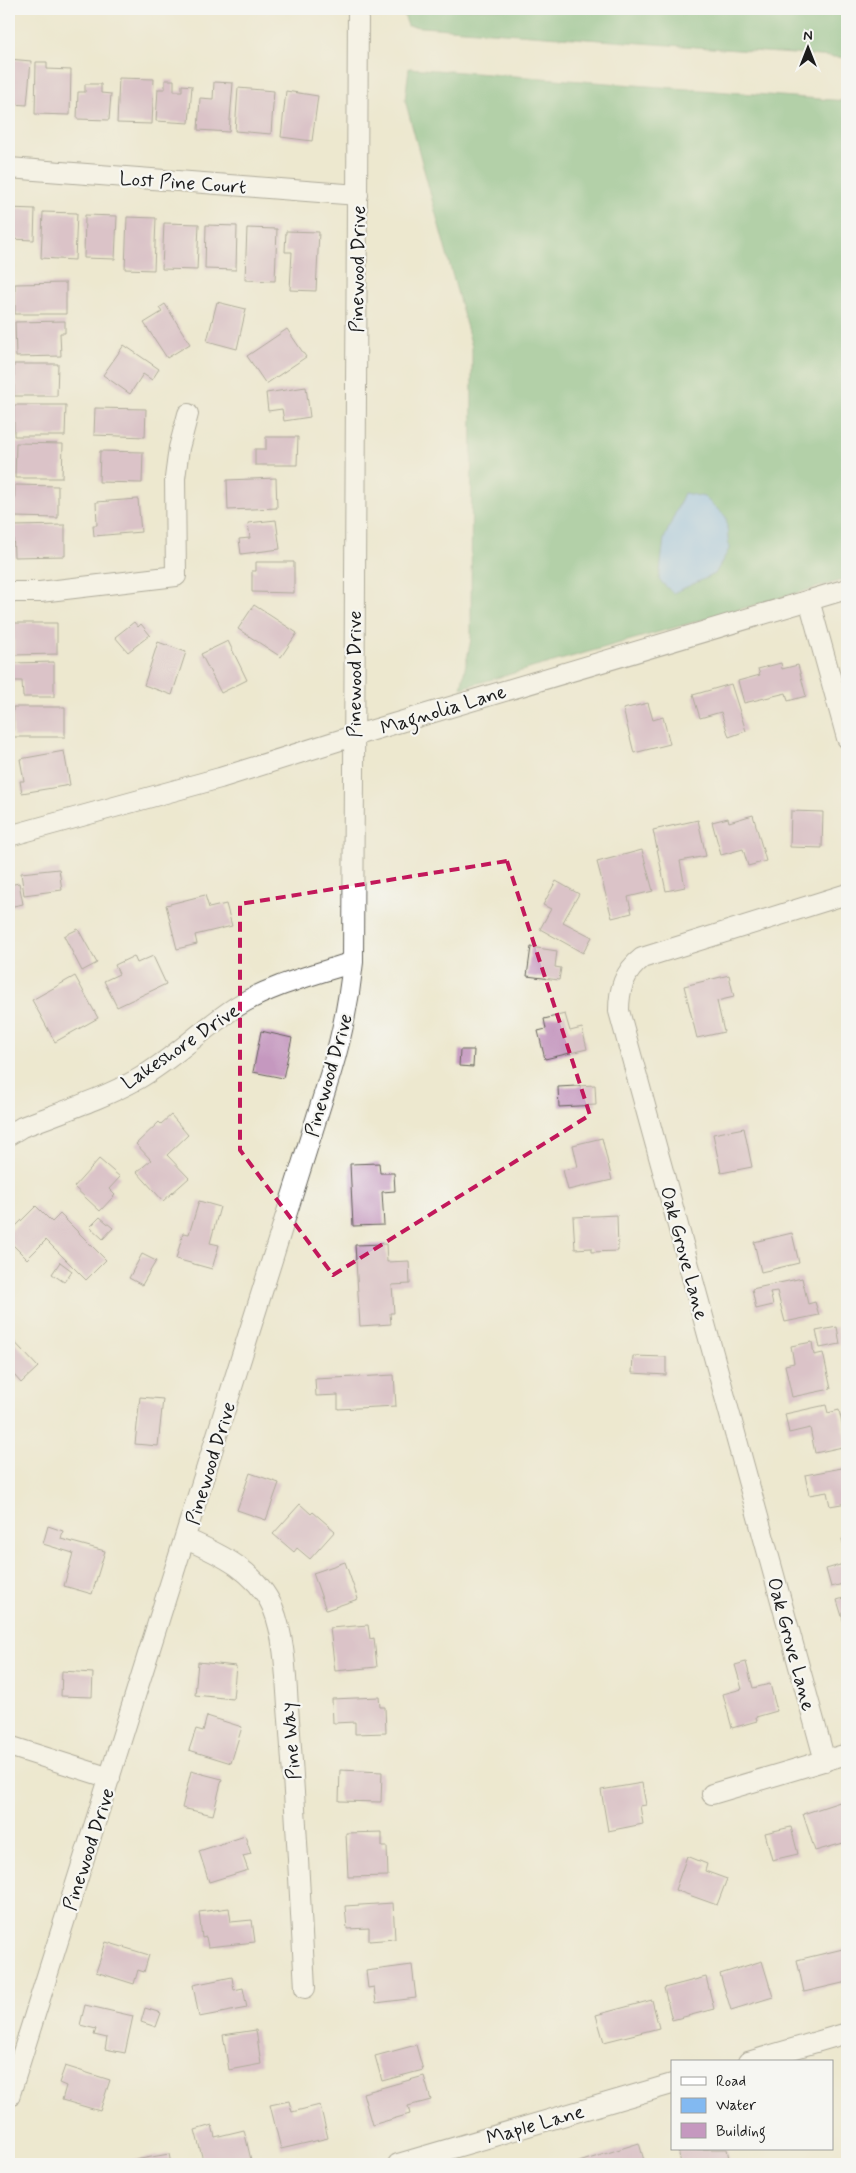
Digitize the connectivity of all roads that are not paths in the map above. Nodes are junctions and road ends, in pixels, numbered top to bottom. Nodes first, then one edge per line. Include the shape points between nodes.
1 (358, 9) edge
2 (9, 168) edge
3 (358, 195) junction
4 (188, 414) dead end
5 (847, 589) edge
6 (9, 592) edge
7 (809, 600) junction
8 (353, 736) junction
9 (847, 738) edge
10 (9, 836) edge
11 (847, 894) edge
12 (353, 962) junction
13 (9, 1135) edge
14 (186, 1539) junction
15 (9, 1746) edge
16 (847, 1754) edge
17 (825, 1761) junction
18 (110, 1778) junction
19 (712, 1794) dead end
20 (305, 1988) dead end
21 (847, 2033) edge
22 (755, 2060) edge
23 (671, 2084) edge
24 (9, 2096) edge
25 (398, 2164) edge

1 - 3 street, Pinewood Drive
2 - 3 street, Lost Pine Court
3 - 8 street, Pinewood Drive
4 - 6 street via 175,478 176,576 40,592
5 - 7 street, Magnolia Lane
7 - 8 street, Magnolia Lane
7 - 9 street
8 - 10 street, Magnolia Lane via 220,778
8 - 12 street, Pinewood Drive
11 - 17 street, Oak Grove Lane via 642,958 626,975 619,996 619,1011
12 - 13 street, Lakeshore Drive via 274,988 238,1006 138,1079
12 - 14 street, Pinewood Drive via 350,992 332,1072
14 - 18 street, Pinewood Drive
14 - 20 street, Pine Way via 221,1555 258,1584 273,1608 280,1636 294,1784
15 - 18 street
16 - 17 street
17 - 19 street
18 - 24 street, Pinewood Drive
21 - 22 street
23 - 25 street, Maple Lane

